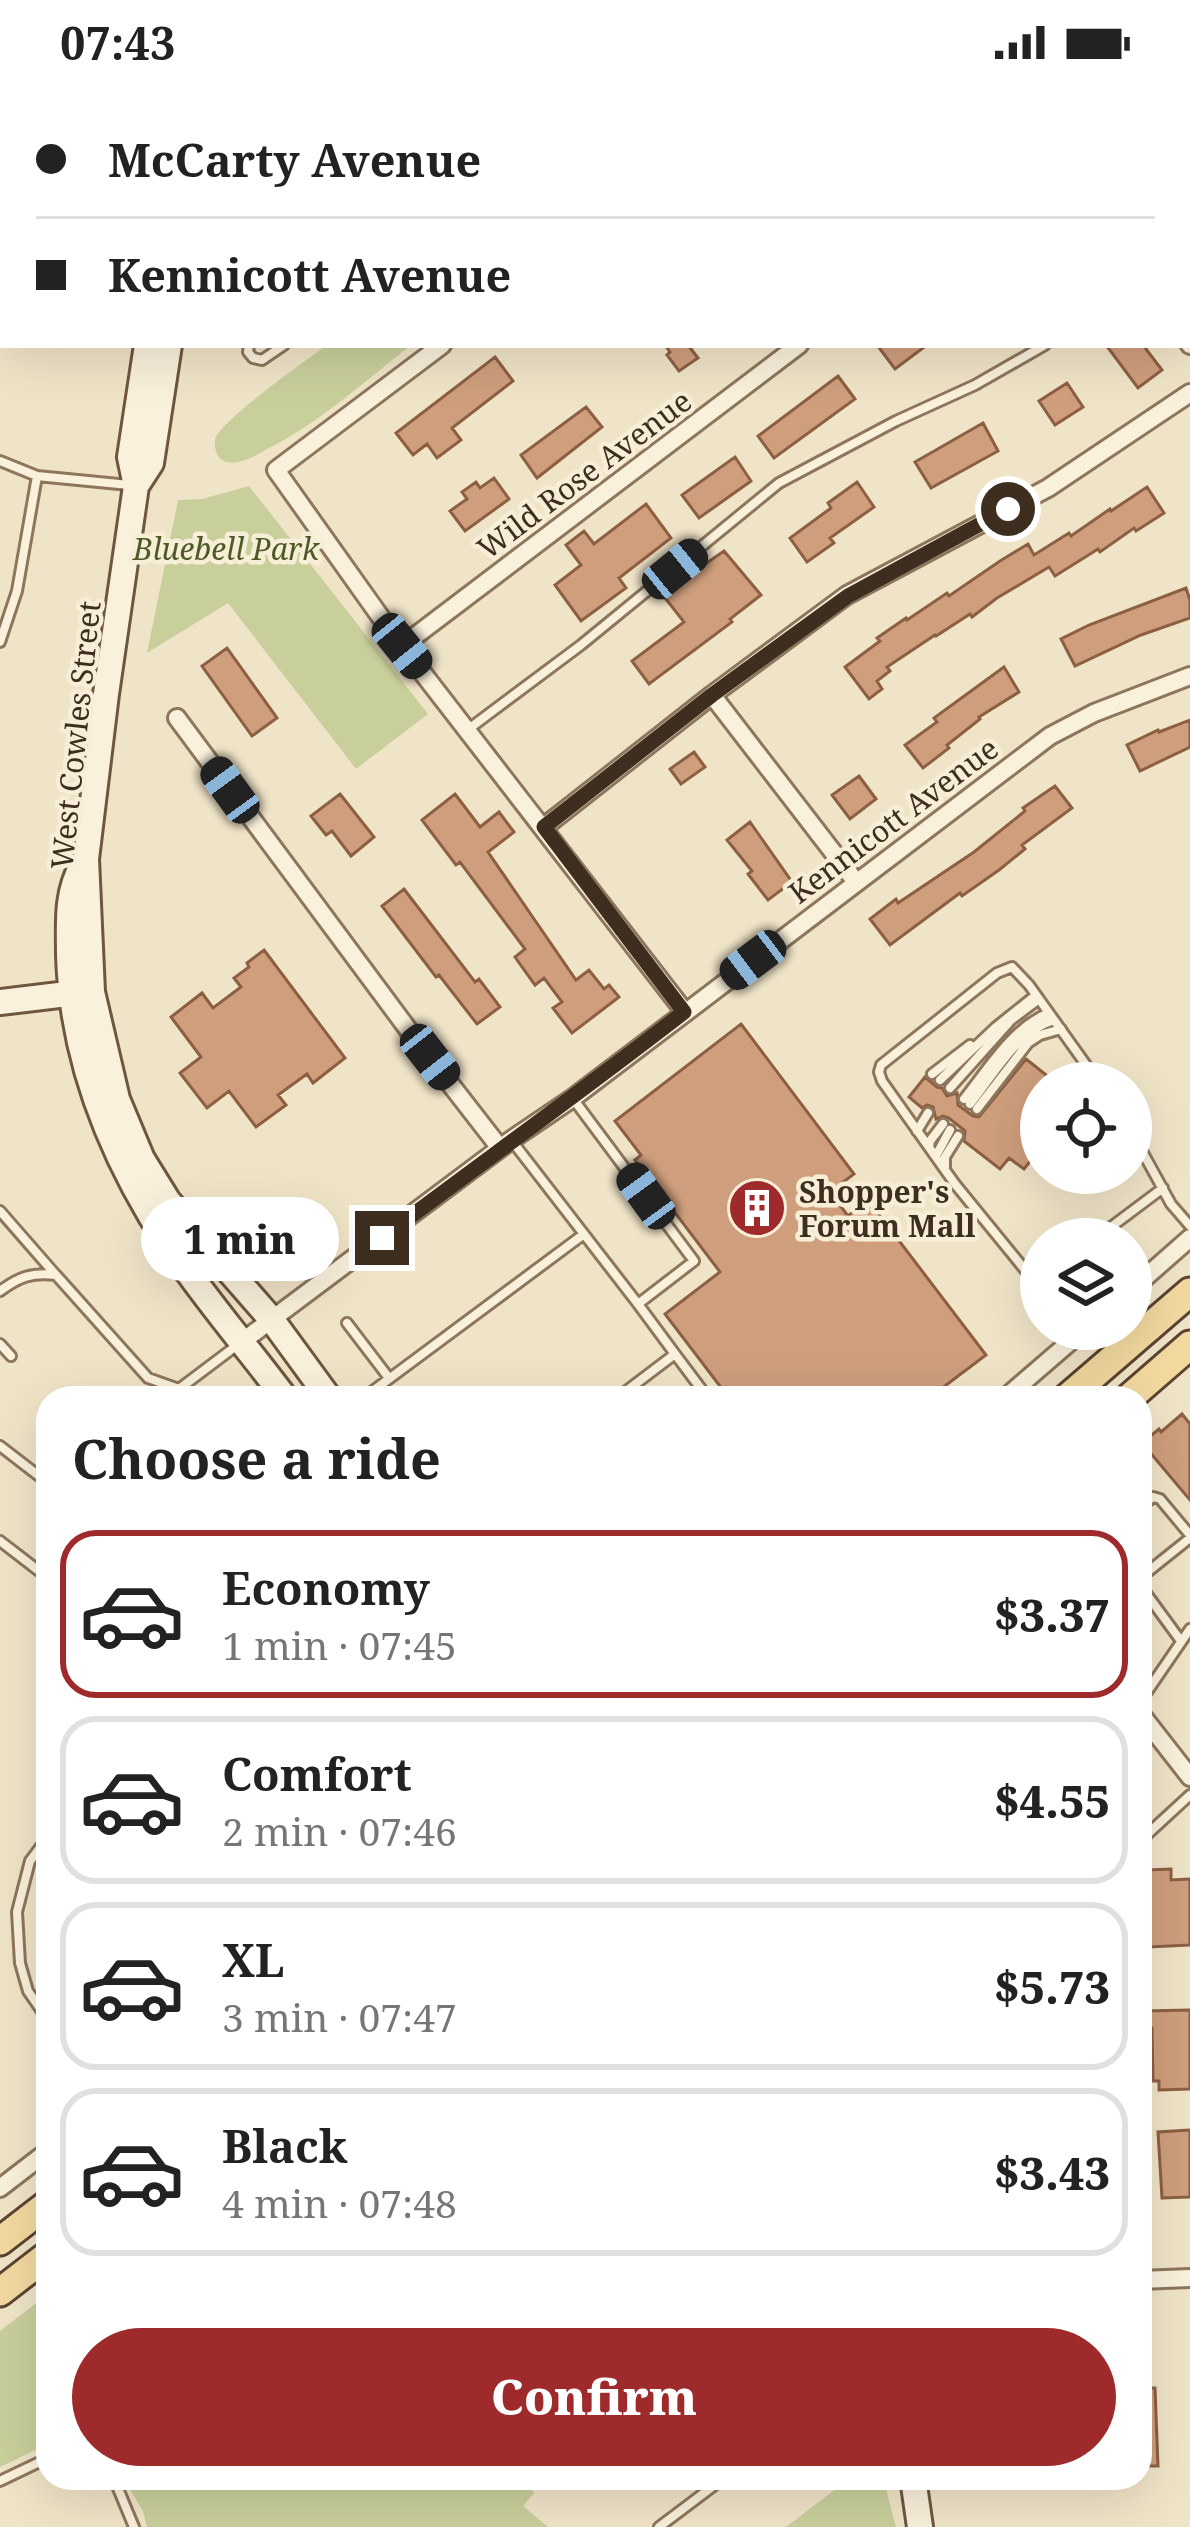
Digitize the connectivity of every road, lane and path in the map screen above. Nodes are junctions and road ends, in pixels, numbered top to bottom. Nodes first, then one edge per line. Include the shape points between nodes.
1 (147, 348) edge
2 (169, 348) edge
3 (249, 348) edge
4 (280, 348) edge
5 (438, 348) edge
6 (795, 348) edge
7 (1040, 348) edge
8 (1190, 392) edge
9 (0, 460) edge
10 (37, 476) junction
11 (136, 486) junction
12 (0, 642) edge
13 (402, 646) junction
14 (1190, 676) edge
15 (712, 695) junction
16 (178, 718) dead end
17 (468, 730) junction
18 (544, 827) junction
19 (856, 882) junction
20 (81, 993) junction
21 (1038, 997) junction
22 (0, 1002) edge
23 (684, 1012) junction
24 (1052, 1016) junction
25 (1061, 1029) junction
26 (1085, 1062) edge
27 (936, 1077) dead end
28 (950, 1088) dead end
29 (573, 1098) junction
30 (911, 1100) dead end
31 (928, 1113) dead end
32 (910, 1115) junction
33 (950, 1130) junction
34 (917, 1131) junction
35 (506, 1144) junction
36 (929, 1147) junction
37 (936, 1157) junction
38 (945, 1170) junction
39 (1152, 1170) edge
40 (1162, 1188) junction
41 (0, 1211) edge
42 (1123, 1218) edge
43 (1190, 1226) edge
44 (584, 1234) junction
45 (1190, 1238) edge
46 (1020, 1258) edge
47 (1152, 1271) edge
48 (56, 1275) junction
49 (0, 1291) edge
50 (1190, 1292) edge
51 (638, 1304) junction
52 (272, 1320) junction
53 (347, 1323) dead end
54 (243, 1341) junction
55 (0, 1344) edge
56 (1190, 1345) edge
57 (1059, 1350) edge
58 (675, 1354) junction
59 (11, 1355) dead end
60 (389, 1378) junction
61 (164, 1386) edge
62 (189, 1386) edge
63 (276, 1386) edge
64 (320, 1386) edge
65 (379, 1386) edge
66 (633, 1386) edge
67 (699, 1386) edge
68 (1019, 1386) edge
69 (1081, 1386) edge
70 (1143, 1386) edge
71 (0, 1446) edge
72 (36, 1474) edge
73 (1152, 1498) edge
74 (1190, 1537) edge
75 (0, 1541) edge
76 (36, 1569) edge
77 (1152, 1570) edge
78 (1152, 1599) edge
79 (1190, 1629) edge
80 (1181, 1641) junction
81 (1152, 1684) edge
82 (1152, 1728) edge
83 (1190, 1777) edge
84 (1190, 1796) edge
85 (1152, 1830) edge
86 (36, 1853) edge
87 (36, 2003) edge
88 (36, 2160) edge
89 (0, 2188) edge
90 (36, 2213) edge
91 (0, 2241) edge
92 (36, 2264) edge
93 (1190, 2278) edge
94 (1152, 2280) edge
95 (0, 2292) edge
96 (36, 2464) edge
97 (0, 2481) edge
98 (119, 2490) edge
99 (708, 2490) edge
100 (915, 2490) edge
101 (134, 2527) edge
102 (659, 2527) edge
103 (920, 2527) edge

1 - 11 main road, West Cowles Street via 130,457
2 - 11 main road, West Cowles Street via 151,463
3 - 4 lane via 262,360
5 - 13 street via 276,470
6 - 13 street, Wild Rose Avenue
7 - 17 lane via 779,483
8 - 15 street via 1048,488 848,596
9 - 10 lane
10 - 11 lane
10 - 12 lane
11 - 20 main road, West Cowles Street via 86,859
13 - 17 street
14 - 19 street, Kennicott Avenue via 1050,736
15 - 18 street
15 - 19 street
16 - 35 street via 413,1036
17 - 18 street
18 - 23 street
19 - 23 street, Kennicott Avenue
20 - 22 main road
20 - 52 main road via 142,1159 167,1201
20 - 54 main road via 88,1076 123,1165 171,1247
21 - 24 lane
21 - 27 lane
21 - 28 lane
21 - 32 lane via 1012,967 997,973 881,1065 882,1081
23 - 29 street, Kennicott Avenue
24 - 25 lane
24 - 25 lane via 1024,1036 970,1104 1028,1043
25 - 26 lane
29 - 35 street, Kennicott Avenue
29 - 51 lane via 694,1261
30 - 32 lane
31 - 34 lane
32 - 34 lane
33 - 36 lane
33 - 37 lane
33 - 38 lane
34 - 36 lane
35 - 44 lane
35 - 52 street, Kennicott Avenue
36 - 37 lane
37 - 38 lane
38 - 46 lane
39 - 40 lane
40 - 42 lane
40 - 43 lane
41 - 48 lane
44 - 51 lane
44 - 60 lane
45 - 47 street
48 - 49 lane via 34,1273
48 - 61 lane
50 - 69 main road
51 - 58 lane
52 - 54 street, Kennicott Avenue
52 - 64 main road
53 - 60 lane
54 - 62 lane
54 - 63 main road
55 - 59 lane
56 - 70 main road
57 - 68 street
58 - 66 lane
58 - 67 lane
60 - 65 lane
71 - 72 lane
73 - 74 lane
74 - 77 lane
75 - 76 lane
78 - 80 lane
79 - 80 lane
80 - 81 lane
82 - 83 street
84 - 85 lane
86 - 87 lane via 17,1912 20,1963
88 - 89 street
90 - 91 main road
92 - 95 main road
93 - 94 street
96 - 97 lane
98 - 101 lane
99 - 102 lane
100 - 103 main road

